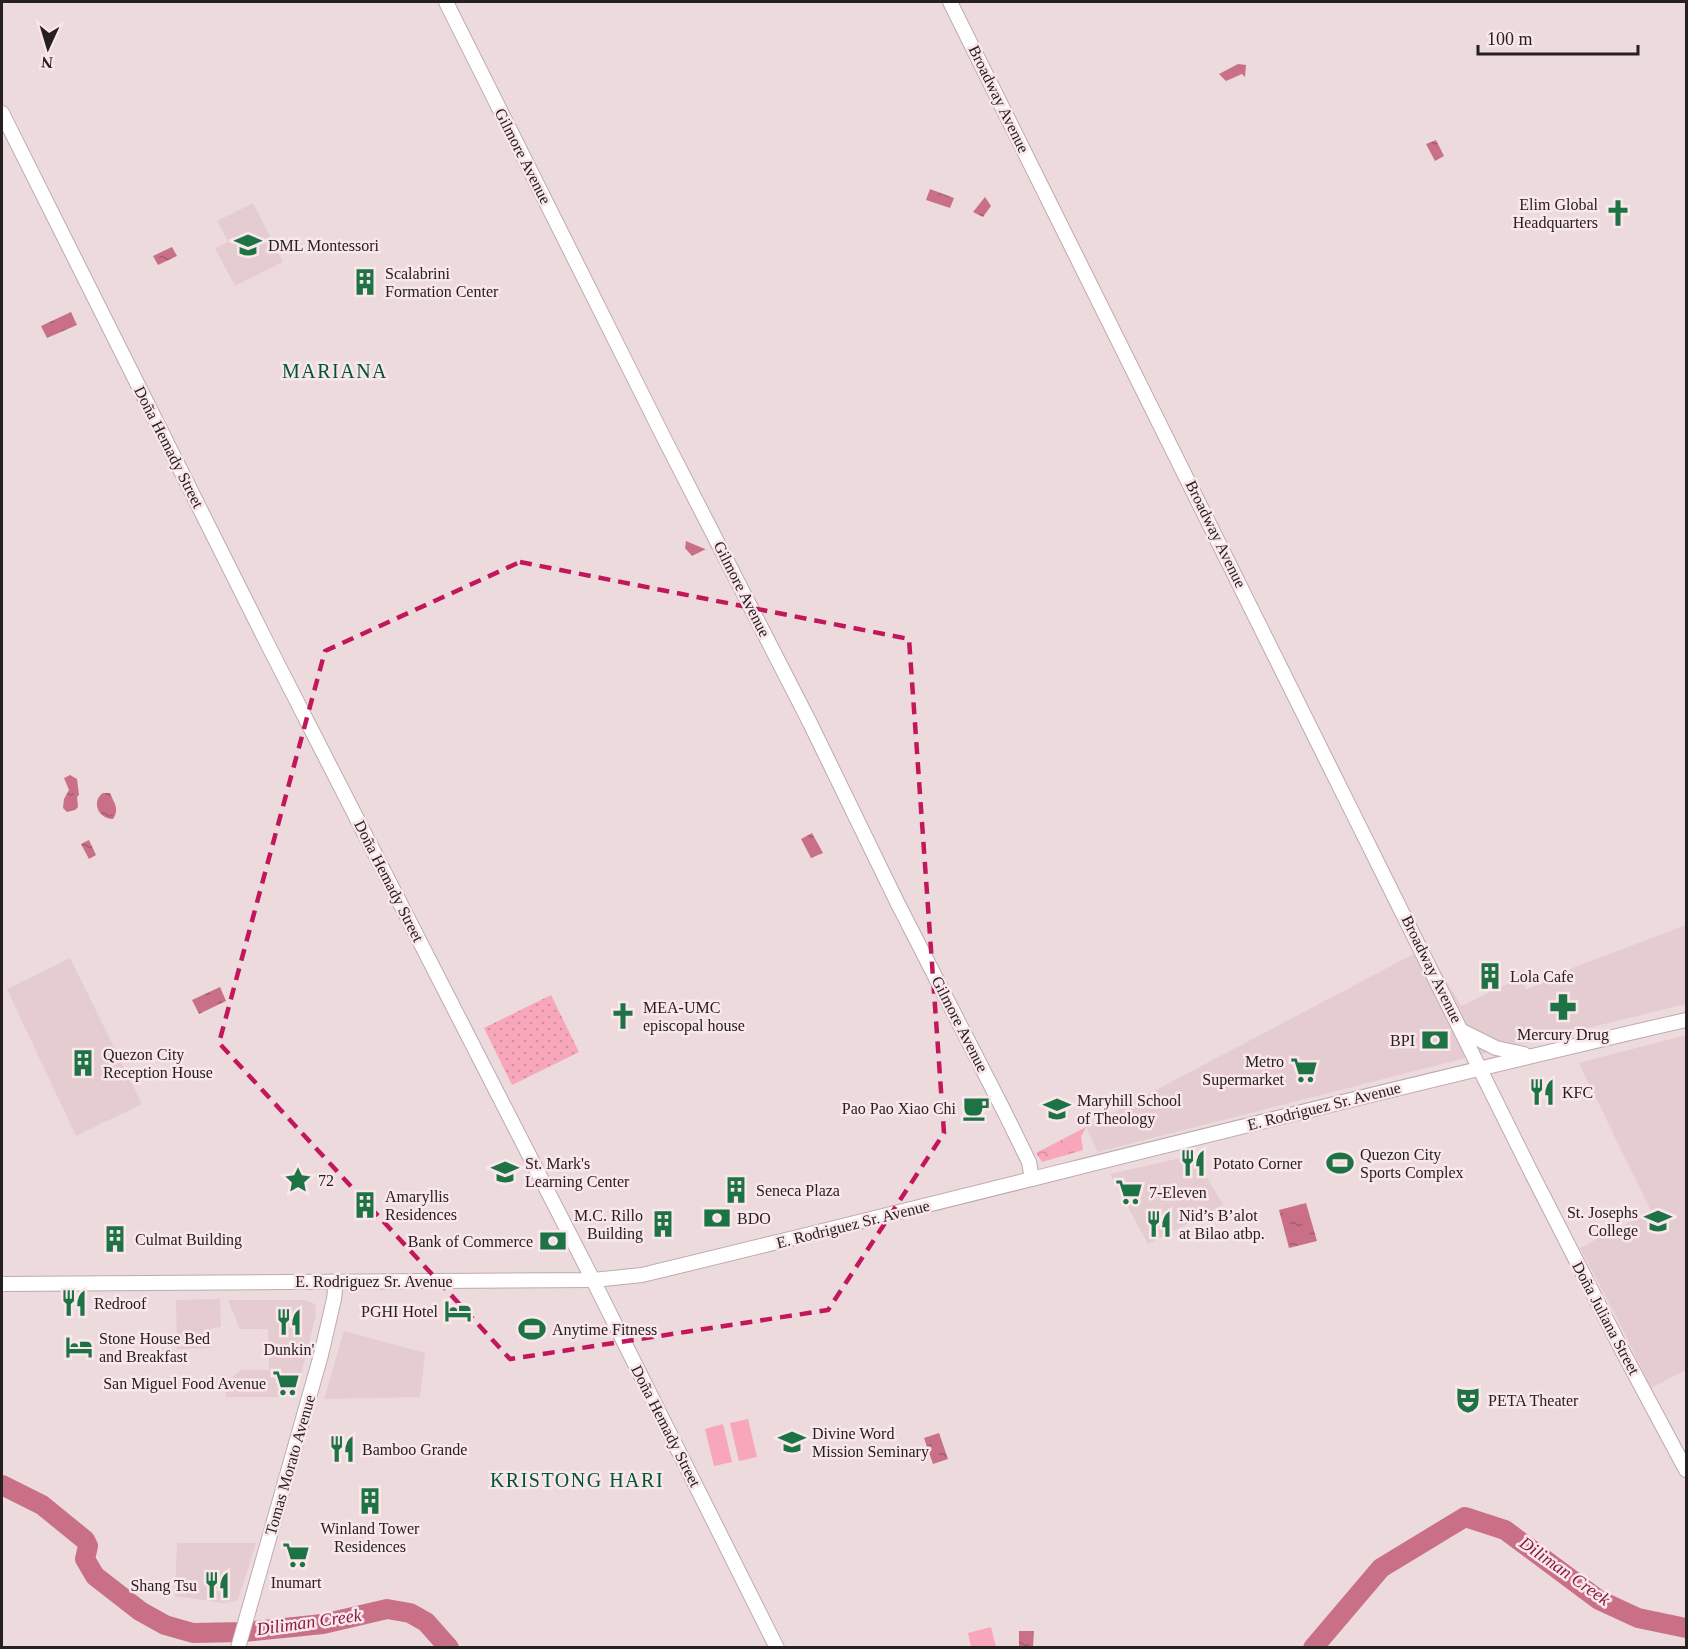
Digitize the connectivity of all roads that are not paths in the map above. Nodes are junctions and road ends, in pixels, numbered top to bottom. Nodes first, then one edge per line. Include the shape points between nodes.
1 (446, 2) edge
2 (950, 2) edge
3 (2, 113) edge
4 (1686, 1020) edge
5 (1463, 1032) junction
6 (1532, 1055) junction
7 (1481, 1067) junction
8 (1032, 1179) junction
9 (592, 1280) junction
10 (336, 1281) junction
11 (2, 1284) edge
12 (1686, 1470) edge
13 (238, 1647) edge
14 (777, 1647) edge

1 - 8 main road, Gilmore Avenue via 1005,1113 1029,1162
2 - 5 main road, Broadway Avenue
3 - 9 main road, Doña Hemady Street
4 - 6 main road, E. Rodriguez Sr. Avenue
5 - 6 main road via 1496,1048
5 - 7 main road, Broadway Avenue
6 - 7 main road, E. Rodriguez Sr. Avenue
7 - 8 main road, E. Rodriguez Sr. Avenue
7 - 12 main road, Doña Juliana Street
8 - 9 main road, E. Rodriguez Sr. Avenue via 642,1275
9 - 10 main road, E. Rodriguez Sr. Avenue
9 - 14 main road, Doña Hemady Street
10 - 11 main road, E. Rodriguez Sr. Avenue
10 - 13 main road, Tomas Morato Avenue via 321,1355

